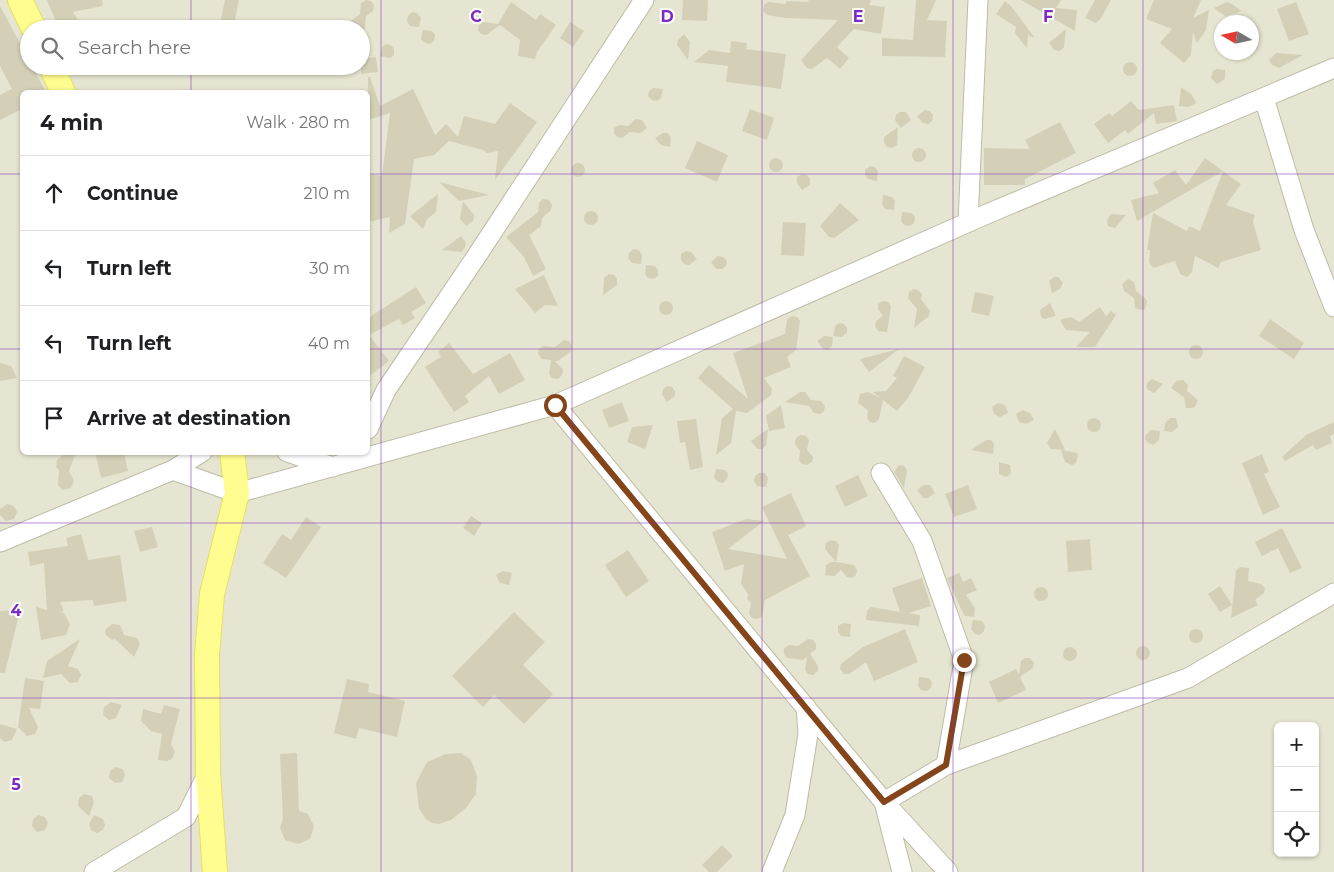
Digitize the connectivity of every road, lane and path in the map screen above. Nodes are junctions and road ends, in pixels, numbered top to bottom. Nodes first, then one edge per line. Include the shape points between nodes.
1 (20, 0) edge
2 (644, 0) edge
3 (978, 0) edge
4 (30, 20) edge
5 (1334, 68) edge
6 (55, 75) edge
7 (62, 90) edge
8 (1264, 98) junction
9 (968, 222) junction
10 (1334, 307) edge
11 (555, 405) junction
12 (370, 425) edge
13 (370, 454) edge
14 (197, 455) edge
15 (232, 455) edge
16 (296, 455) edge
17 (354, 458) edge
18 (333, 467) junction
19 (172, 470) junction
20 (881, 473) dead end
21 (237, 493) junction
22 (0, 542) edge
23 (1334, 593) edge
24 (806, 707) junction
25 (946, 765) junction
26 (208, 773) junction
27 (884, 802) junction
28 (94, 872) edge
29 (215, 872) edge
30 (772, 872) edge
31 (902, 872) edge
32 (948, 872) edge

1 - 4 main road
2 - 12 street via 386,390
3 - 9 street
5 - 8 street
6 - 7 main road
8 - 9 street
8 - 10 street via 1304,230
9 - 11 street
11 - 13 street
11 - 24 street
14 - 19 street
15 - 21 main road
16 - 18 street
17 - 18 street
18 - 21 street
19 - 21 street
19 - 22 street
20 - 25 street via 922,541 964,660
21 - 26 main road via 212,594 207,655
23 - 25 street via 1188,678
24 - 27 street
24 - 30 street via 808,734 795,815
25 - 27 street
26 - 28 street via 186,817
26 - 29 main road
27 - 31 street
27 - 32 street

